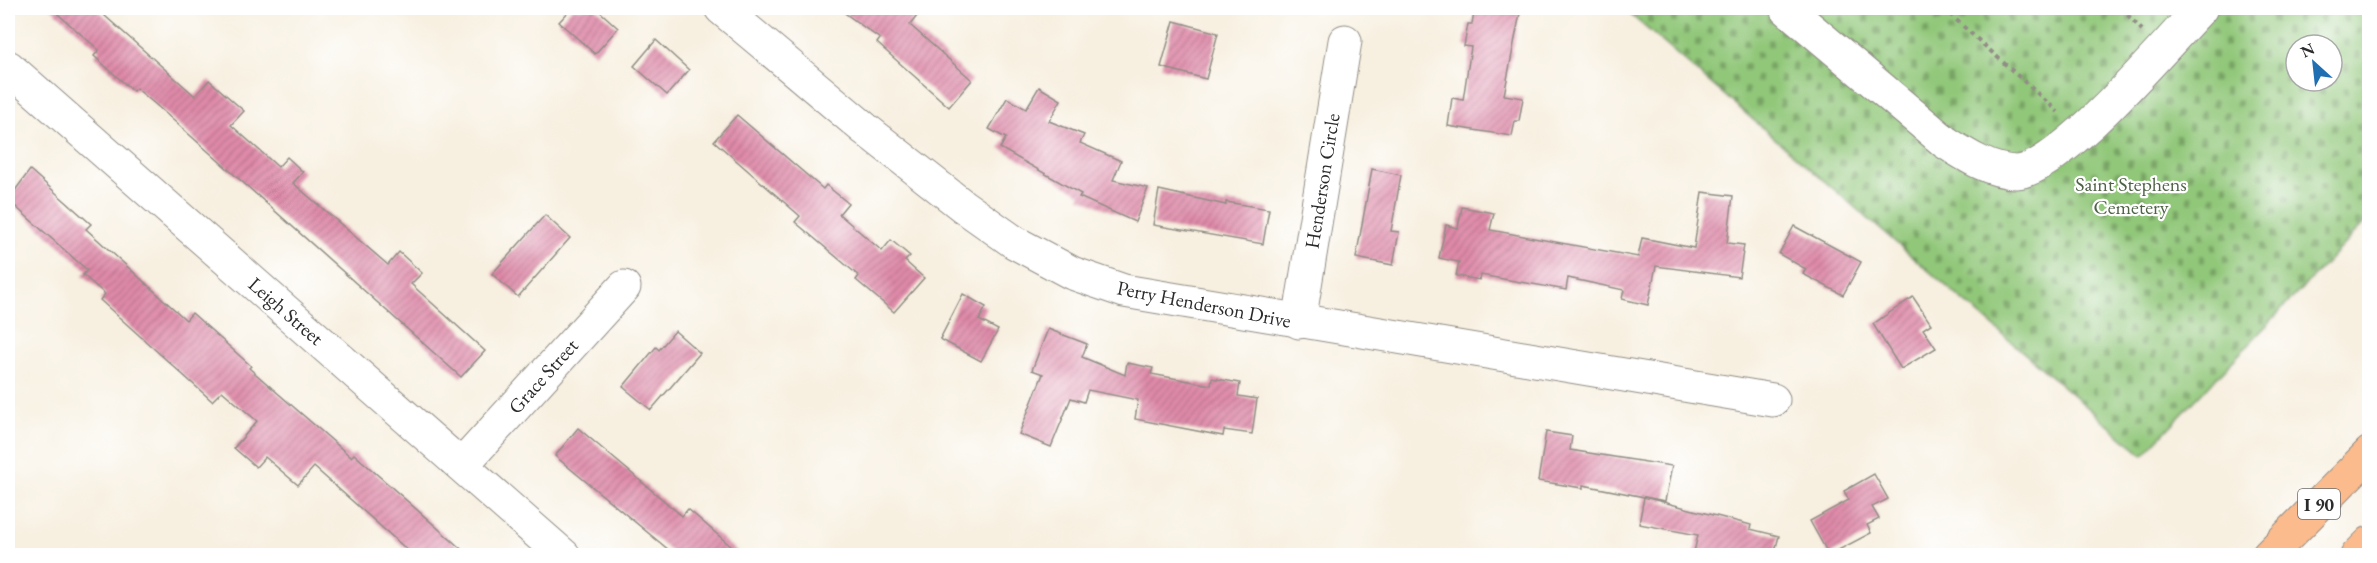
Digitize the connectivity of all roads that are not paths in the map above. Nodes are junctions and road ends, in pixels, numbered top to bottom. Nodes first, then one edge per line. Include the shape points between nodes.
1 (721, 8) edge
2 (1786, 8) edge
3 (2201, 8) edge
4 (1345, 41) dead end
5 (8, 67) edge
6 (624, 286) dead end
7 (1299, 322) junction
8 (1773, 400) dead end
9 (2370, 453) edge
10 (462, 465) junction
11 (2370, 543) edge
12 (564, 555) edge
13 (2268, 555) edge
14 (2357, 555) edge

1 - 7 street, Perry Henderson Drive via 865,129 1014,242 1072,273 1124,291
2 - 3 street via 1945,142 1972,159 2015,172 2049,160 2081,134
4 - 7 street, Henderson Circle
5 - 10 street, Leigh Street
6 - 10 street, Grace Street
7 - 8 street, Perry Henderson Drive
9 - 13 highway, I 90
10 - 12 street, Leigh Street
11 - 14 highway

